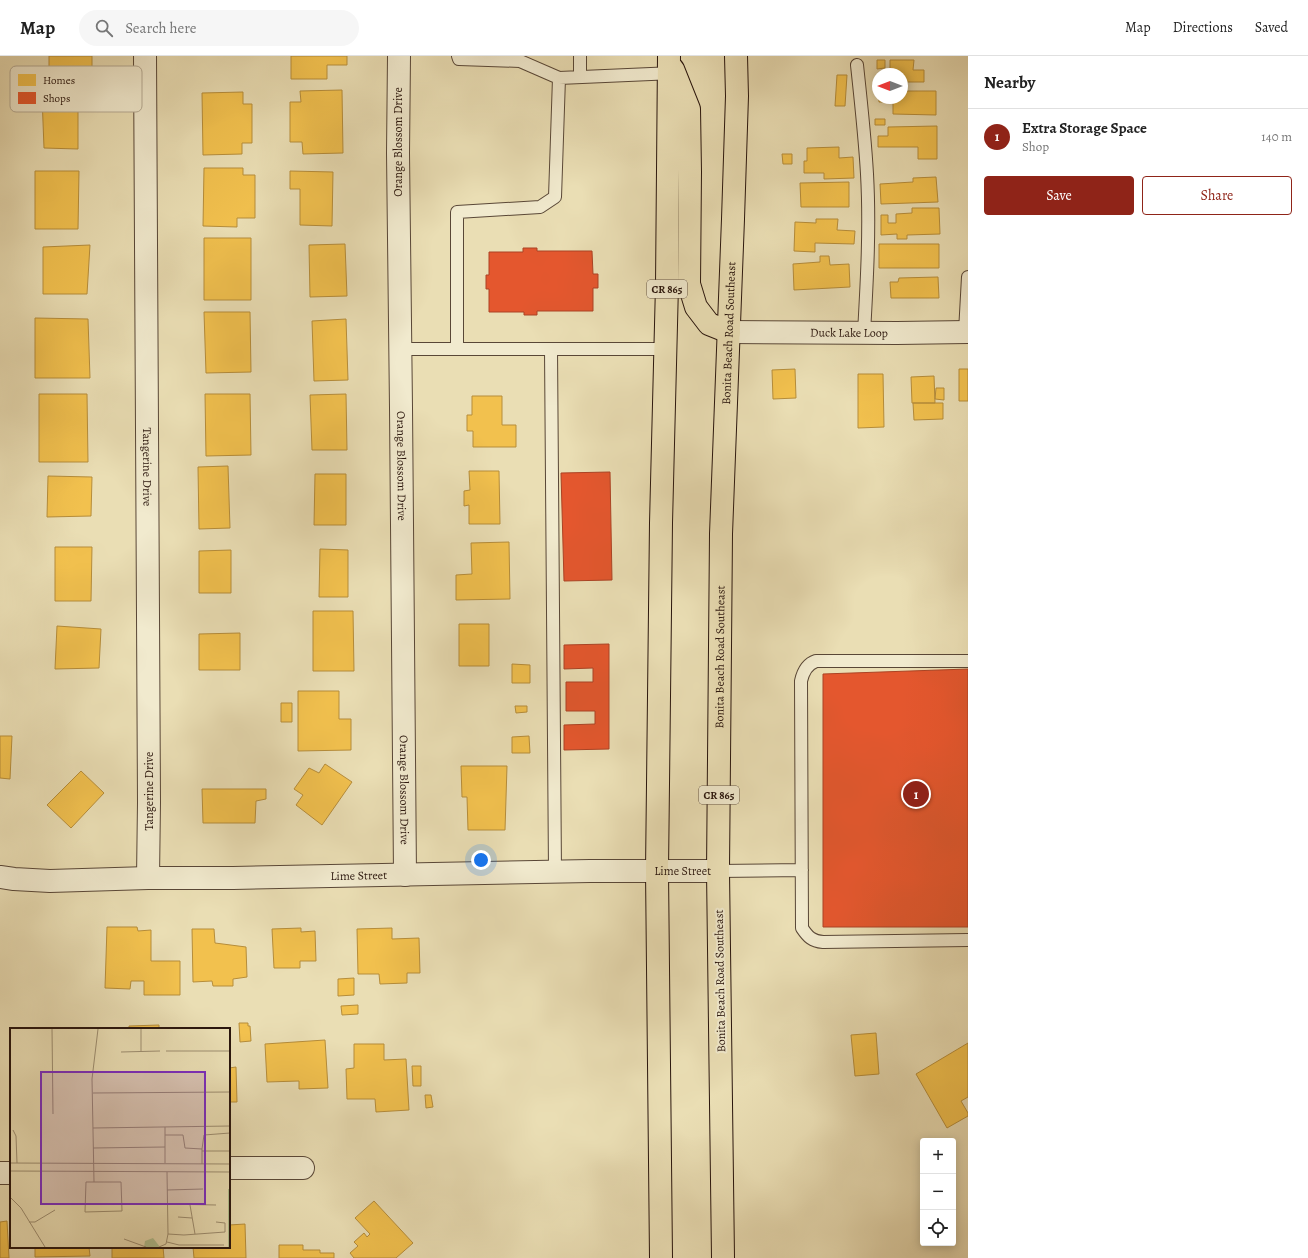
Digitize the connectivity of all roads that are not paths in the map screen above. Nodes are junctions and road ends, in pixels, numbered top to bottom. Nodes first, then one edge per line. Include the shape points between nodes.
1 (145, 56) edge
2 (398, 56) edge
3 (458, 56) edge
4 (580, 56) edge
5 (736, 56) edge
6 (670, 65) edge
7 (856, 65) dead end
8 (580, 77) junction
9 (559, 78) junction
10 (968, 277) edge
11 (729, 332) junction
12 (967, 332) edge
13 (864, 333) junction
14 (401, 349) junction
15 (457, 349) junction
16 (665, 349) junction
17 (551, 350) junction
18 (968, 661) edge
19 (802, 870) junction
20 (657, 871) junction
21 (718, 871) junction
22 (555, 872) junction
23 (405, 875) junction
24 (0, 877) edge
25 (148, 878) junction
26 (968, 940) edge
27 (230, 1168) edge
28 (303, 1168) dead end
29 (661, 1258) edge
30 (723, 1258) edge

1 - 25 street, Tangerine Drive
2 - 14 street, Orange Blossom Drive
3 - 9 lane via 459,59 520,61
4 - 8 lane
5 - 11 main road, Bonita Beach Road Southeast / CR 865 via 737,96
6 - 8 lane
6 - 11 main road via 689,109 689,284 696,307 709,324
6 - 16 main road, CR 865
7 - 13 lane via 867,176 868,268
8 - 9 lane
9 - 15 lane via 555,197 540,206 457,212
10 - 12 lane
11 - 13 street, Duck Lake Loop
11 - 21 main road, Bonita Beach Road Southeast / CR 865 via 721,534
12 - 13 street, Duck Lake Loop
14 - 15 lane
14 - 23 street, Orange Blossom Drive
15 - 17 lane
16 - 17 lane
16 - 20 main road, CR 865
17 - 22 lane
18 - 19 lane via 816,661 806,669 801,681
19 - 21 lane
19 - 26 lane via 802,928 816,941
20 - 21 street, Lime Street
20 - 22 street, Lime Street
20 - 29 main road, CR 865
21 - 30 main road, Bonita Beach Road Southeast / CR 865
22 - 23 street, Lime Street
23 - 25 street, Lime Street
24 - 25 street, Lime Street via 50,881
27 - 28 street

